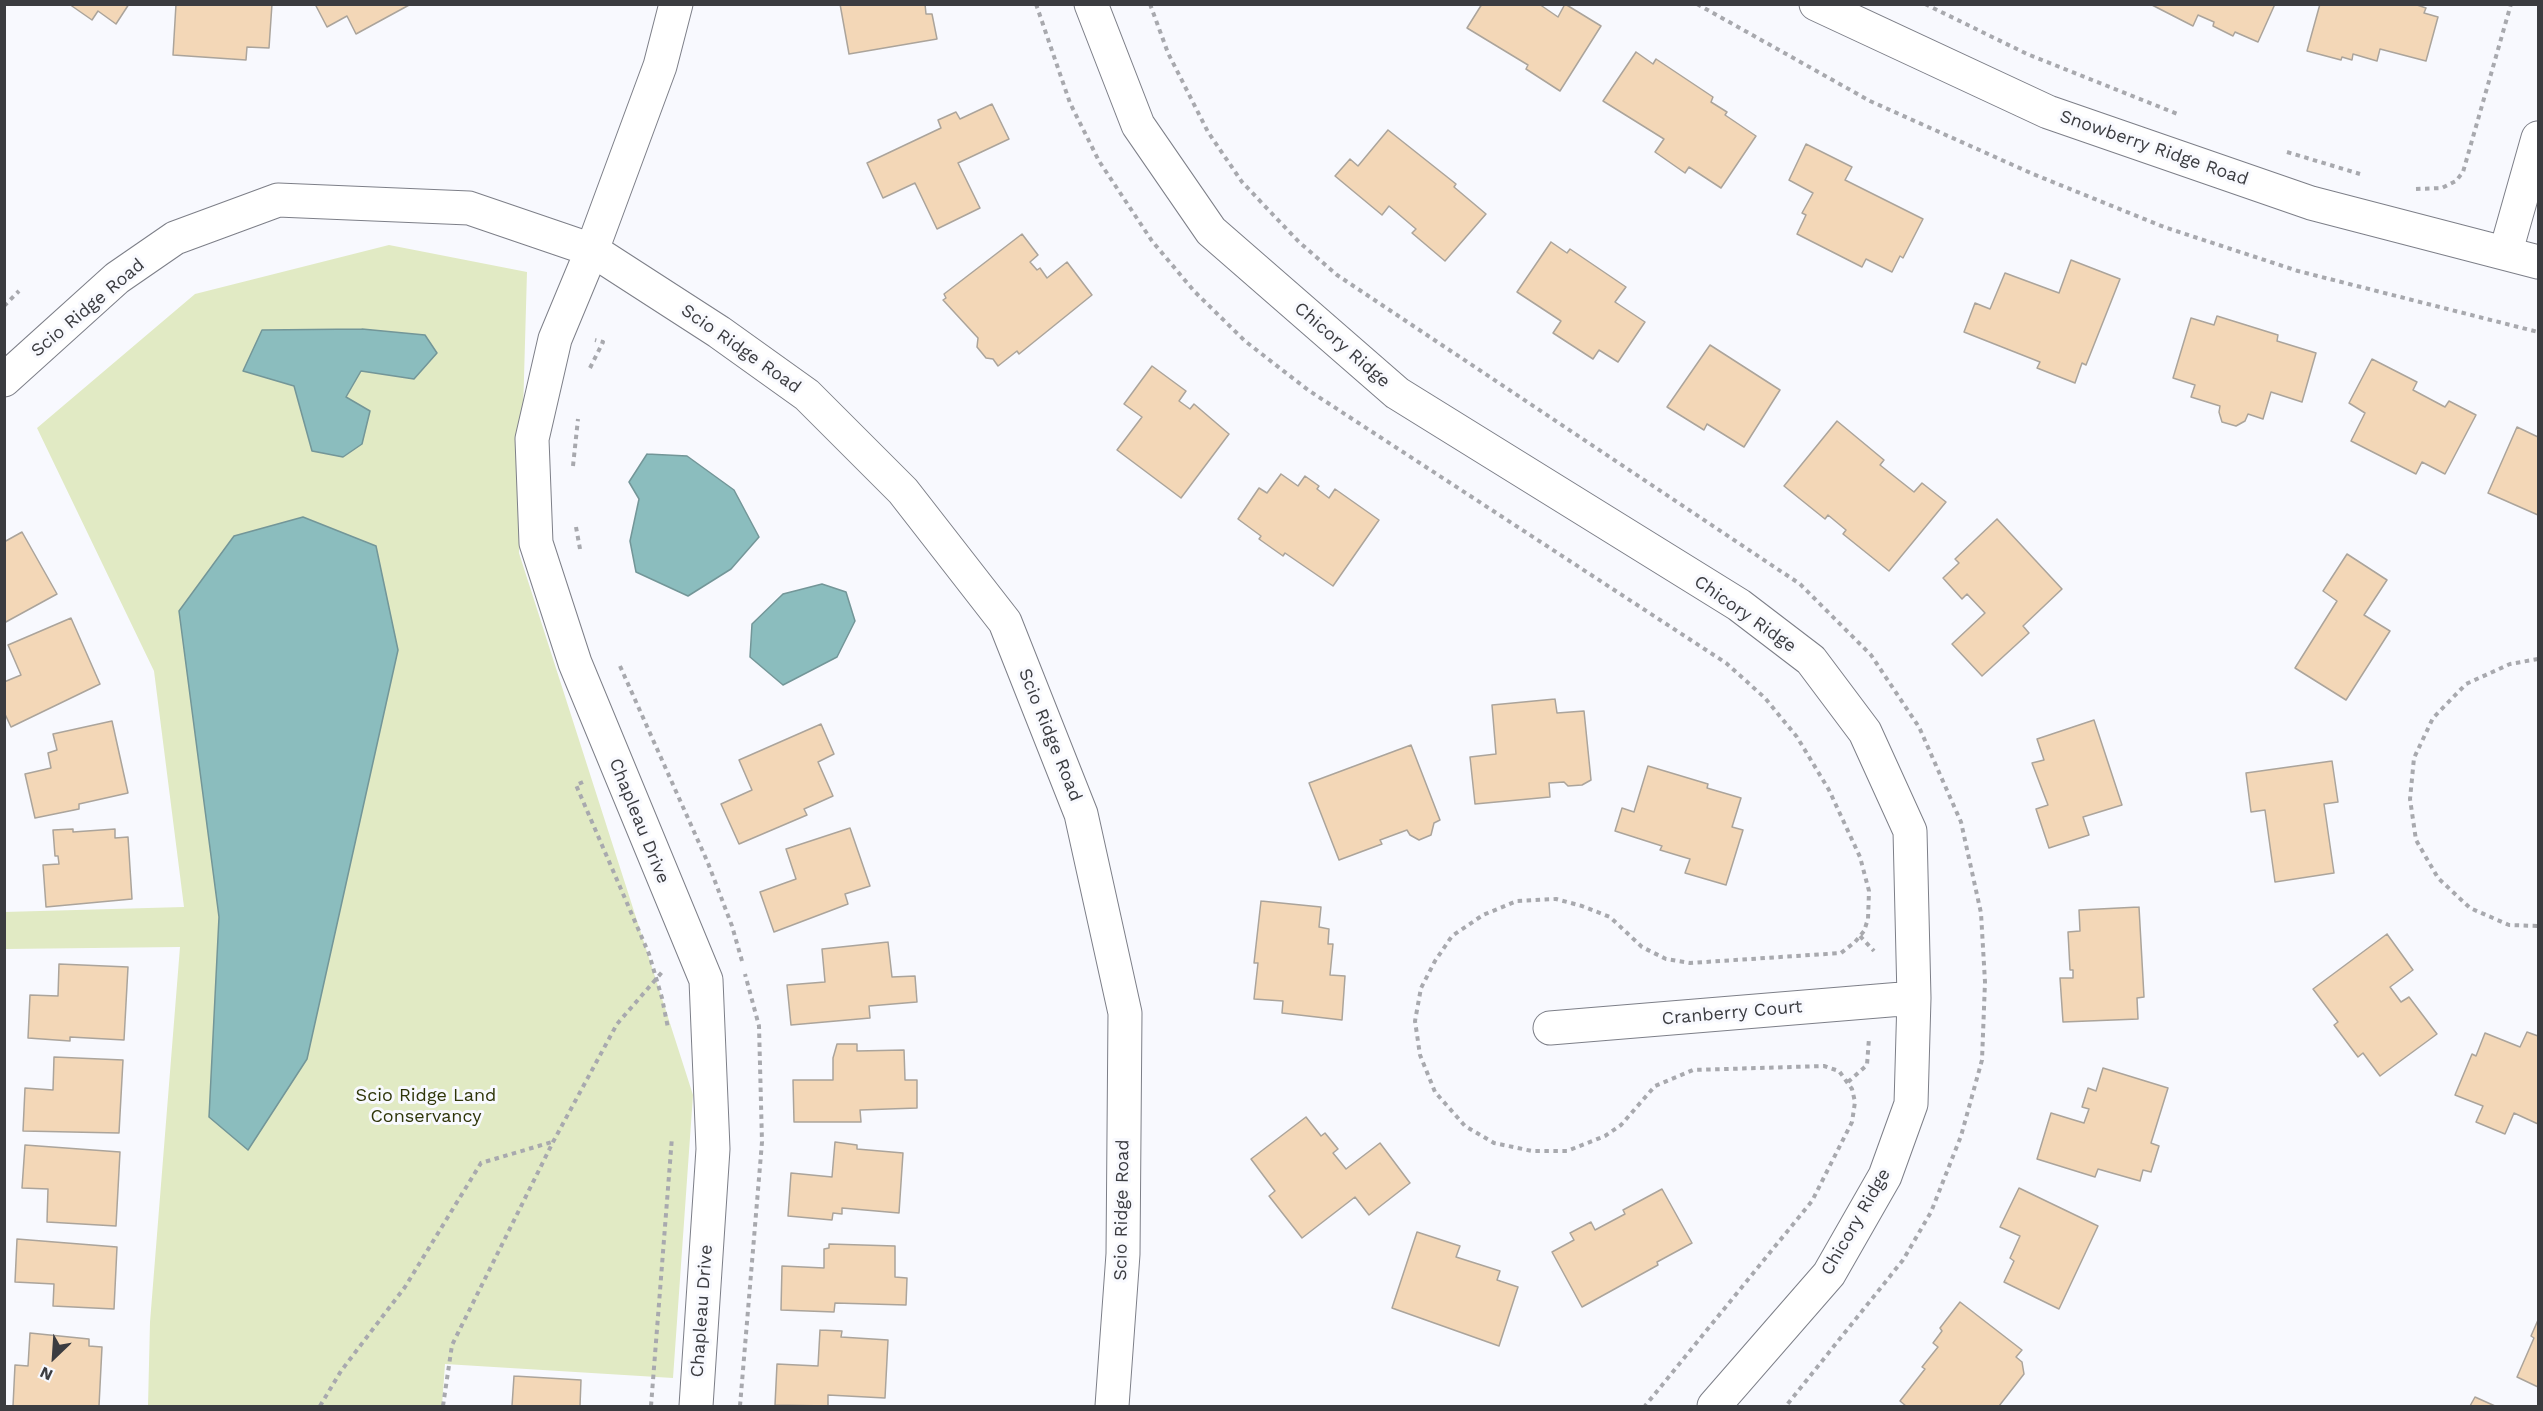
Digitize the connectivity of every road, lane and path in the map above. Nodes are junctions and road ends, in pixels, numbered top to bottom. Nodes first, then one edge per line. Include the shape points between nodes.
1 (676, 4) edge
2 (1036, 4) edge
3 (1090, 4) edge
4 (1150, 4) edge
5 (1697, 4) edge
6 (1816, 4) edge
7 (1925, 4) edge
8 (2511, 4) edge
9 (2182, 115) dead end
10 (2538, 138) edge
11 (2278, 149) dead end
12 (2367, 176) dead end
13 (2411, 188) dead end
14 (592, 250) junction
15 (2506, 251) junction
16 (2538, 262) edge
17 (19, 291) dead end
18 (4, 306) edge
19 (2538, 332) edge
20 (4, 380) edge
21 (2538, 659) edge
22 (658, 749) dead end
23 (617, 767) junction
24 (2538, 926) edge
25 (688, 941) junction
26 (657, 978) junction
27 (1914, 998) junction
28 (1550, 1028) dead end
29 (669, 1038) dead end
30 (673, 1125) dead end
31 (553, 1142) junction
32 (320, 1407) edge
33 (443, 1407) edge
34 (651, 1407) edge
35 (696, 1407) edge
36 (1112, 1407) edge
37 (1645, 1407) edge
38 (1714, 1407) edge
39 (1786, 1407) edge

1 - 14 street via 660,66
2 - 37 path via 1071,103 1099,161 1152,241 1194,291 1245,342 1308,390 1726,663 1765,698 1797,736 1829,790 1860,857 1869,891 1868,919 1855,942 1840,953 1690,963 1666,959 1642,947 1610,917 1582,906 1556,899 1517,901 1483,915 1452,936 1421,988 1415,1021 1420,1056 1434,1092 1465,1126 1494,1143 1532,1151 1567,1151 1605,1136 1621,1125 1655,1086 1693,1070 1824,1066 1839,1071 1852,1089 1852,1122 1812,1201
3 - 27 street, Chicory Ridge via 1138,125 1211,231 1397,393 1739,605 1811,660 1866,732 1910,831
4 - 39 path via 1168,53 1208,132 1242,182 1299,242 1337,275 1800,584 1871,655 1919,727 1961,822 1981,913 1985,982 1982,1060 1961,1136 1931,1212 1903,1260
5 - 19 path via 1870,101 2164,227 2298,271
6 - 15 street, Snowberry Ridge Road via 2048,112 2311,202
7 - 9 path via 2027,54
8 - 13 path via 2463,172 2442,188
10 - 15 street
11 - 12 path
14 - 20 street, Scio Ridge Road via 469,208 279,201 175,238 117,278
14 - 23 street, Chapleau Drive via 555,339 532,439 536,543 575,663
14 - 36 street, Scio Ridge Road via 719,332 807,395 903,491 1005,622 1081,814 1125,1013 1123,1254
15 - 16 street, Snowberry Ridge Road
17 - 18 path
21 - 24 path via 2510,664 2466,684 2433,718 2414,758 2410,799 2416,840 2438,878 2470,908 2509,925
22 - 23 path
23 - 25 street, Chapleau Drive
23 - 26 path via 576,785
25 - 26 path
25 - 35 street, Chapleau Drive via 706,980 713,1149
26 - 29 path
26 - 31 path via 617,1024
27 - 28 street, Cranberry Court
27 - 38 street, Chicory Ridge via 1911,1104 1885,1176 1829,1274
30 - 34 path
31 - 32 path via 481,1163 405,1287 341,1371
31 - 33 path via 452,1345

